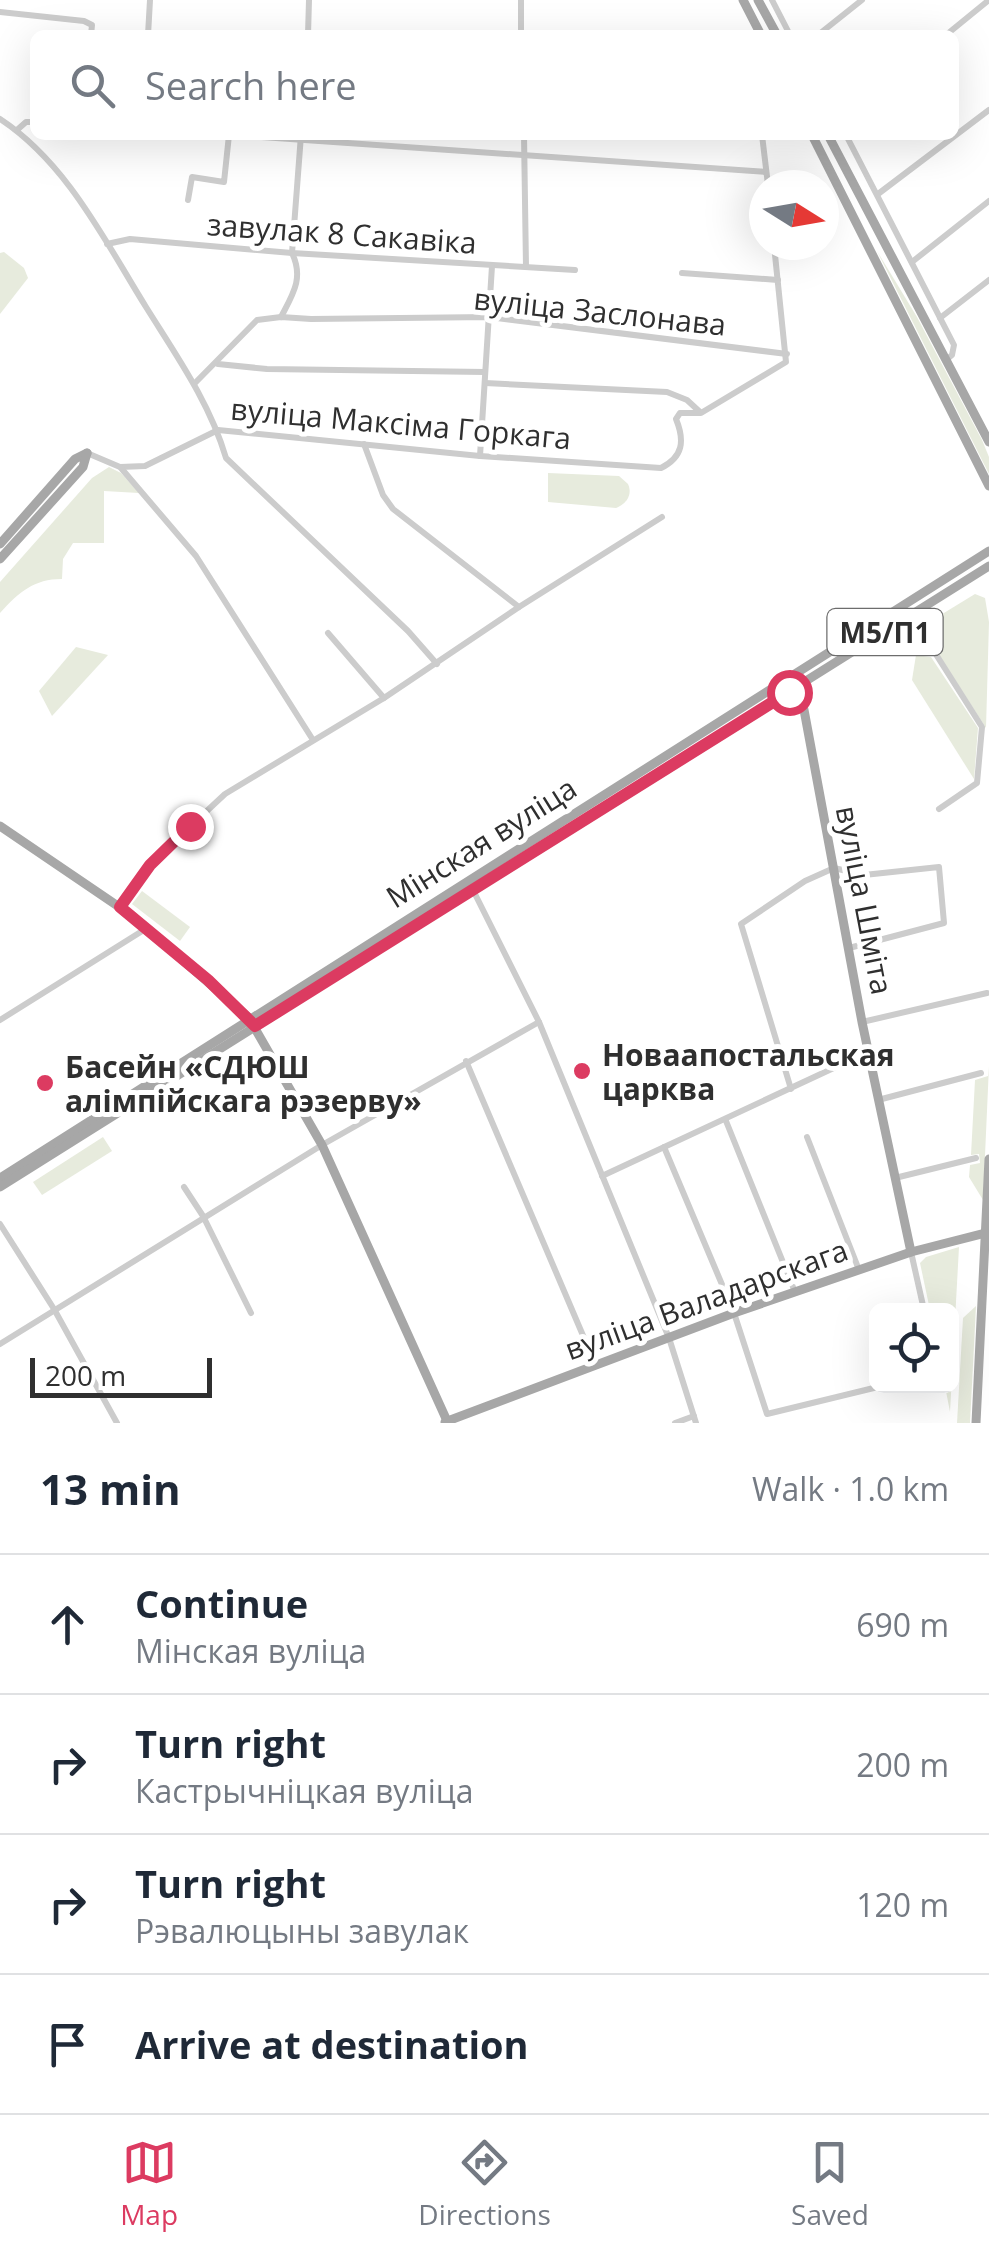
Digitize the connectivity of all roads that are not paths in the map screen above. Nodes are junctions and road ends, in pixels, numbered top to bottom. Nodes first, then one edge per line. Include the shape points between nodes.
1 (150, 0) edge
2 (309, 0) edge
3 (521, 0) edge
4 (743, 0) edge
5 (758, 0) edge
6 (772, 0) edge
7 (862, 0) edge
8 (989, 0) edge
9 (0, 12) edge
10 (92, 30) edge
11 (151, 30) edge
12 (308, 30) edge
13 (521, 30) edge
14 (758, 30) edge
15 (774, 30) edge
16 (787, 30) edge
17 (824, 30) edge
18 (952, 30) edge
19 (989, 110) edge
20 (0, 119) edge
21 (30, 122) edge
22 (16, 130) junction
23 (959, 133) edge
24 (230, 140) edge
25 (301, 140) edge
26 (323, 140) edge
27 (524, 140) edge
28 (763, 140) edge
29 (815, 140) edge
30 (831, 140) edge
31 (849, 140) edge
32 (949, 140) edge
33 (524, 158) junction
34 (766, 170) edge
35 (749, 171) edge
36 (878, 194) junction
37 (188, 200) dead end
38 (989, 201) edge
39 (882, 242) junction
40 (107, 244) junction
41 (870, 248) junction
42 (292, 253) junction
43 (776, 260) edge
44 (912, 262) junction
45 (492, 266) junction
46 (526, 267) junction
47 (576, 270) dead end
48 (682, 273) dead end
49 (778, 280) junction
50 (989, 280) edge
51 (281, 316) junction
52 (489, 317) junction
53 (940, 318) junction
54 (787, 358) junction
55 (945, 361) junction
56 (218, 364) junction
57 (486, 372) junction
58 (484, 383) junction
59 (194, 384) junction
60 (701, 413) junction
61 (218, 430) junction
62 (989, 442) edge
63 (364, 444) junction
64 (87, 453) junction
65 (480, 456) junction
66 (120, 466) junction
67 (989, 486) edge
68 (662, 517) dead end
69 (0, 544) edge
70 (989, 550) edge
71 (0, 560) edge
72 (989, 566) edge
73 (972, 577) junction
74 (989, 578) edge
75 (519, 607) junction
76 (911, 615) junction
77 (328, 633) dead end
78 (437, 664) junction
79 (791, 677) junction
80 (797, 687) junction
81 (384, 698) junction
82 (313, 740) junction
83 (939, 808) dead end
84 (0, 826) edge
85 (834, 868) junction
86 (471, 885) junction
87 (120, 907) junction
88 (148, 928) junction
89 (849, 948) junction
90 (987, 993) edge
91 (0, 1020) edge
92 (252, 1022) junction
93 (539, 1022) junction
94 (862, 1022) junction
95 (868, 1052) junction
96 (466, 1061) junction
97 (981, 1073) dead end
98 (791, 1089) junction
99 (878, 1100) junction
100 (726, 1121) junction
101 (807, 1137) dead end
102 (322, 1144) junction
103 (664, 1148) junction
104 (976, 1158) dead end
105 (989, 1158) edge
106 (602, 1176) junction
107 (0, 1178) edge
108 (896, 1178) junction
109 (0, 1187) edge
110 (184, 1187) dead end
111 (203, 1216) junction
112 (0, 1224) edge
113 (986, 1232) edge
114 (911, 1252) junction
115 (859, 1270) junction
116 (795, 1292) junction
117 (922, 1303) edge
118 (54, 1308) junction
119 (251, 1314) dead end
120 (734, 1314) junction
121 (669, 1338) junction
122 (0, 1344) edge
123 (596, 1366) junction
124 (869, 1389) edge
125 (695, 1419) edge
126 (446, 1422) edge
127 (117, 1423) edge
128 (676, 1423) edge
129 (976, 1423) edge

1 - 11 street
2 - 12 street
3 - 13 street
4 - 14 main road
5 - 15 main road
6 - 16 street
7 - 17 street
8 - 18 street
9 - 10 street via 84,21
19 - 23 street
20 - 22 street
21 - 22 street
22 - 40 street via 65,179
24 - 37 street via 224,182 192,177
25 - 42 street
26 - 33 street
27 - 33 street
28 - 34 street
29 - 41 main road
30 - 39 main road
31 - 36 street
32 - 36 street
33 - 35 street
33 - 46 street
36 - 44 street
38 - 44 street
39 - 41 main road
39 - 55 main road
40 - 42 street, завулак 8 Сакавіка via 120,239
40 - 59 street
41 - 67 main road
42 - 45 street, завулак 8 Сакавіка
42 - 51 street via 299,268
43 - 49 street
44 - 53 street
45 - 46 street, завулак 8 Сакавіка
45 - 52 street
46 - 47 street, завулак 8 Сакавіка
48 - 49 street
49 - 54 street
50 - 53 street
51 - 52 street, вуліца Заслонава
51 - 56 street via 258,320
52 - 54 street, вуліца Заслонава
52 - 57 street
53 - 55 street via 954,345
54 - 60 street
55 - 62 main road
56 - 57 street
56 - 59 street
57 - 58 street
58 - 60 street via 667,392
58 - 65 street
59 - 61 street
60 - 65 street, вуліца Максіма Горкага via 680,413 682,448 661,468
61 - 63 street, вуліца Максіма Горкага
61 - 66 street, вуліца Максіма Горкага via 145,466
61 - 78 street via 226,458
63 - 65 street, вуліца Максіма Горкага
63 - 75 street via 392,509
64 - 66 street
64 - 69 main road
64 - 71 main road via 83,467
66 - 82 street via 196,556
68 - 75 street
70 - 79 main road, Мінская вуліца / М5/П1
72 - 73 main road, Мінская вуліца / М5/П1
73 - 74 main road
73 - 76 main road, Мінская вуліца / М5/П1
75 - 78 street
76 - 80 main road, Мінская вуліца / М5/П1
76 - 83 street via 982,727 977,783
77 - 81 street
78 - 81 street
79 - 80 main road, вуліца Шміта
79 - 86 main road, Мінская вуліца / М5/П1
80 - 85 main road, вуліца Шміта
80 - 86 main road, Мінская вуліца / М5/П1
81 - 82 street
82 - 87 street via 211,806 150,865
84 - 87 main road
85 - 89 main road, вуліца Шміта
85 - 89 street via 864,874 938,867 944,922
85 - 98 street via 740,924
86 - 92 main road, Мінская вуліца / М5/П1
86 - 93 street
87 - 88 main road
88 - 91 street
88 - 92 main road
89 - 94 main road, вуліца Шміта
90 - 94 street
92 - 102 main road
92 - 107 main road, Мінская вуліца / М5/П1
92 - 109 main road, Мінская вуліца / М5/П1
93 - 96 street
93 - 106 street
94 - 95 main road, вуліца Шміта
95 - 98 street
95 - 99 main road, вуліца Шміта
96 - 102 street
96 - 123 street
97 - 99 street
98 - 100 street
99 - 108 main road, вуліца Шміта
100 - 103 street
100 - 116 street
101 - 115 street
102 - 111 street
102 - 126 main road
103 - 106 street
103 - 120 street
104 - 108 street
105 - 113 main road
106 - 121 street
108 - 114 main road, вуліца Шміта
110 - 111 street
111 - 118 street
111 - 119 street
112 - 118 street
113 - 114 main road, вуліца Валадарскага
113 - 129 main road
114 - 115 main road, вуліца Валадарскага
114 - 117 street, вуліца Шміта
115 - 116 main road, вуліца Валадарскага
116 - 120 main road, вуліца Валадарскага
118 - 122 street
118 - 127 street
120 - 121 main road, вуліца Валадарскага
120 - 124 street via 767,1414
121 - 123 main road, вуліца Валадарскага
121 - 125 street
123 - 126 main road, вуліца Валадарскага
125 - 128 street

